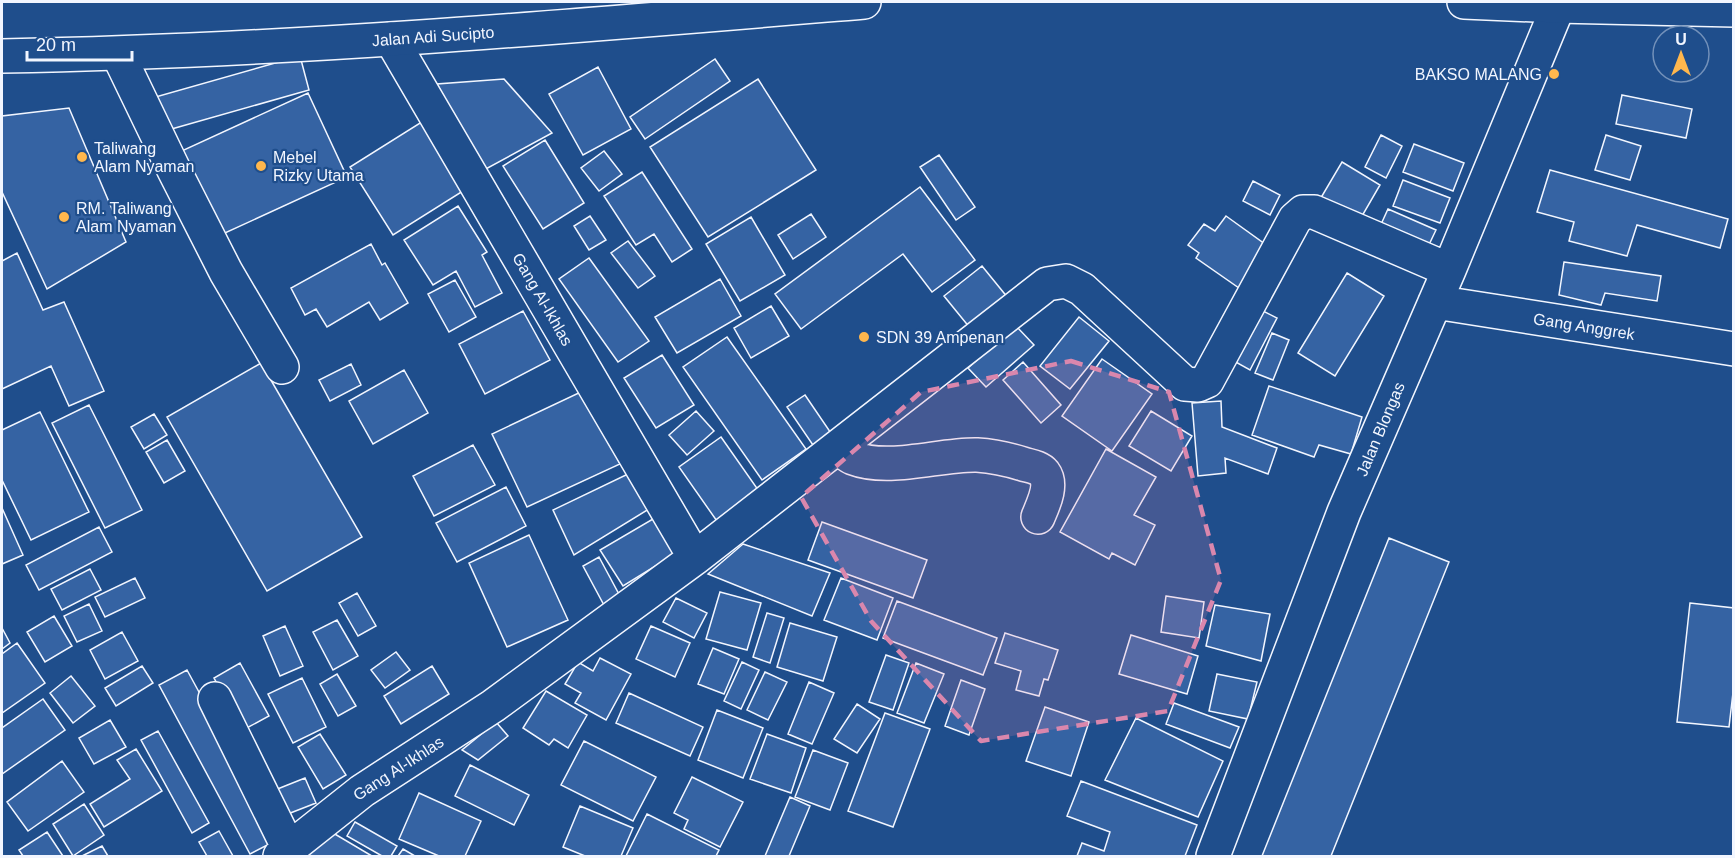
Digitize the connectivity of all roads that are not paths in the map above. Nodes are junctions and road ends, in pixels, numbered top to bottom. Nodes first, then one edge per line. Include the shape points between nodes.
1 (864, 2) edge
2 (1464, 2) edge
3 (1559, 4) edge
4 (722, 8) edge
5 (1734, 10) edge
6 (391, 39) junction
7 (118, 54) junction
8 (2, 57) edge
9 (1449, 270) junction
10 (1435, 302) junction
11 (1734, 349) edge
12 (282, 367) dead end
13 (838, 448) junction
14 (1038, 517) dead end
15 (695, 558) junction
16 (215, 699) dead end
17 (284, 853) edge
18 (1213, 856) edge

1 - 4 main road, Jalan Adi Sucipto
2 - 3 main road
3 - 5 main road
3 - 9 main road, Jalan Blongas
4 - 6 main road, Jalan Adi Sucipto
6 - 7 main road, Jalan Adi Sucipto
6 - 15 main road, Gang Al-Ikhlas
7 - 8 main road, Jalan Adi Sucipto
7 - 12 main road via 226,272
9 - 10 main road, Jalan Blongas
9 - 13 main road, Gang Al-Ikhlas via 1314,212 1303,212 1295,219 1207,381 1192,386 1185,384 1082,289 1066,281 1047,284
10 - 11 main road, Gang Anggrek
10 - 18 main road, Jalan Blongas via 1344,512
13 - 14 main road via 853,458 871,462 923,462 976,455 1037,469 1047,481
13 - 15 main road, Gang Al-Ikhlas
15 - 17 main road, Gang Al-Ikhlas via 494,706 362,790
16 - 17 main road

